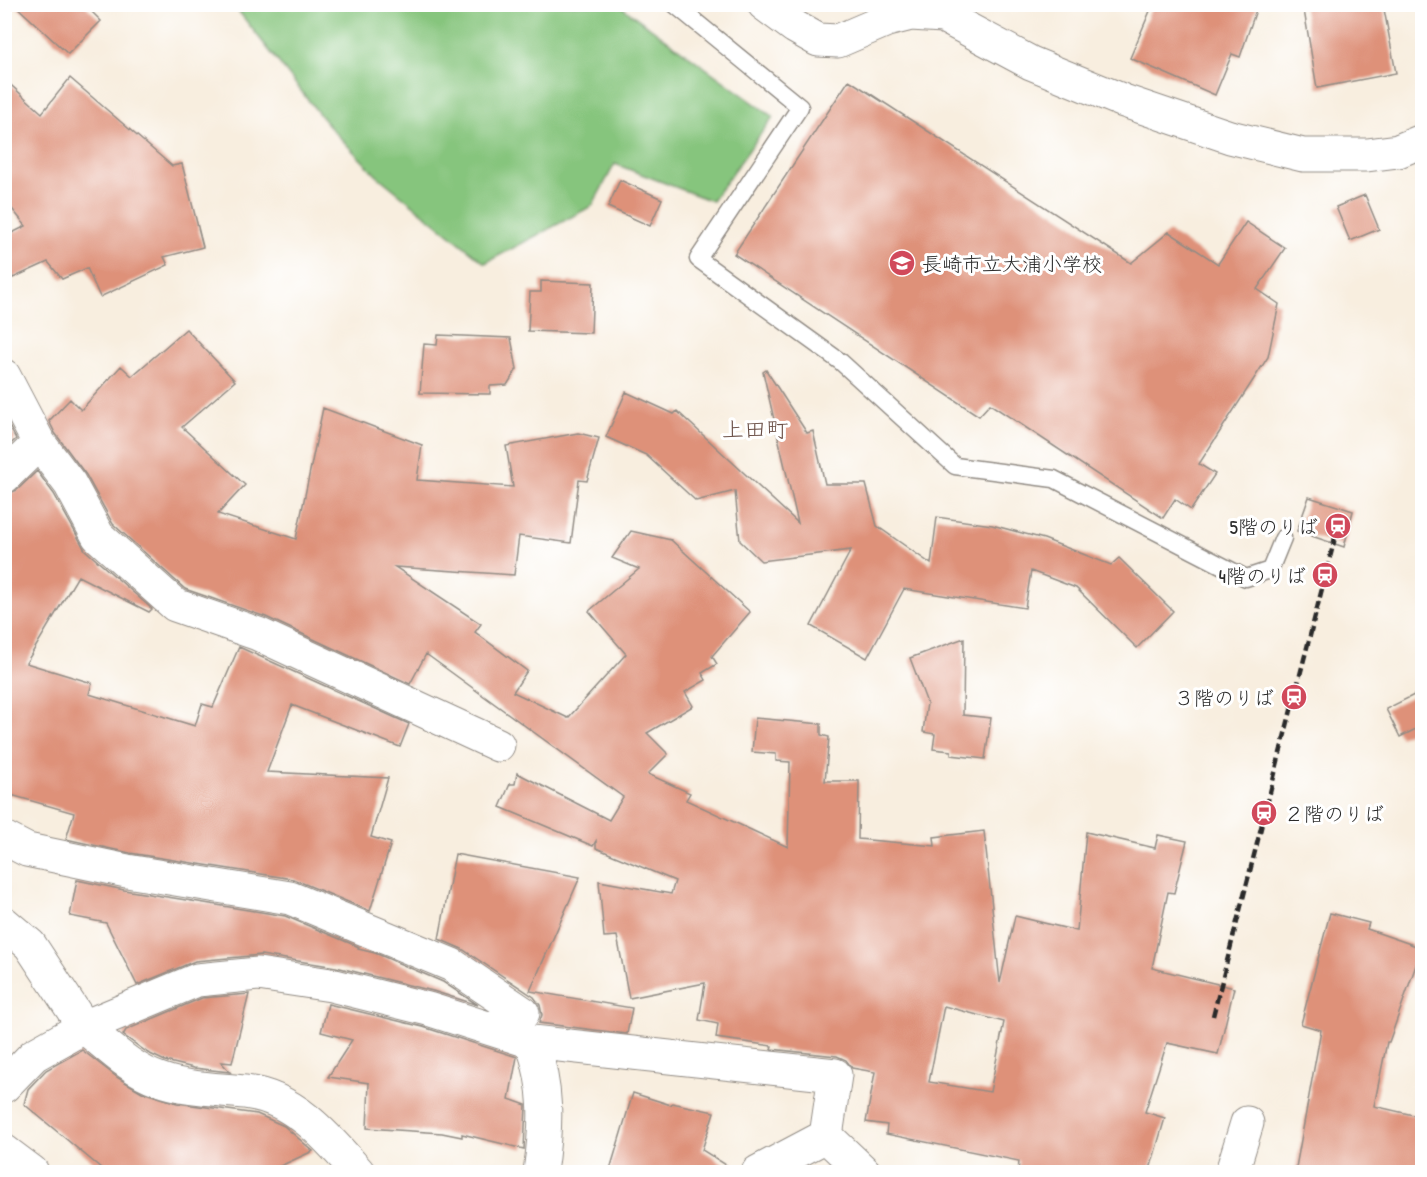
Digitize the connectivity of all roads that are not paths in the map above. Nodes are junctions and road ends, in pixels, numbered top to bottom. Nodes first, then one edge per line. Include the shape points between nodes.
1 (674, 4) edge
2 (764, 4) edge
3 (1422, 141) edge
4 (4, 376) edge
5 (39, 444) junction
6 (4, 477) edge
7 (1283, 538) dead end
8 (498, 745) dead end
9 (4, 838) edge
10 (4, 923) edge
11 (84, 1027) junction
12 (528, 1027) junction
13 (4, 1086) edge
14 (1247, 1123) dead end
15 (826, 1136) junction
16 (4, 1151) edge
17 (32, 1173) edge
18 (358, 1173) edge
19 (540, 1173) edge
20 (758, 1173) edge
21 (864, 1173) edge
22 (1232, 1173) edge

1 - 7 lane via 800,107 698,259 841,362 955,466 1054,479 1246,578 1270,570
2 - 3 street via 818,40 838,41 911,14 942,16 1031,63 1124,101 1230,137 1303,155 1367,155 1398,151
4 - 5 street
5 - 6 street
5 - 8 street via 70,484 98,536 175,605 258,634
9 - 12 street via 27,850 127,871 290,898 452,964
10 - 11 street via 30,945
11 - 12 street via 197,980 258,974 331,985
11 - 13 street via 34,1055
11 - 18 street via 135,1067 159,1079 274,1099 331,1141
12 - 15 street via 834,1075
12 - 19 street via 545,1095
14 - 22 street
15 - 20 street
15 - 21 street
16 - 17 street

